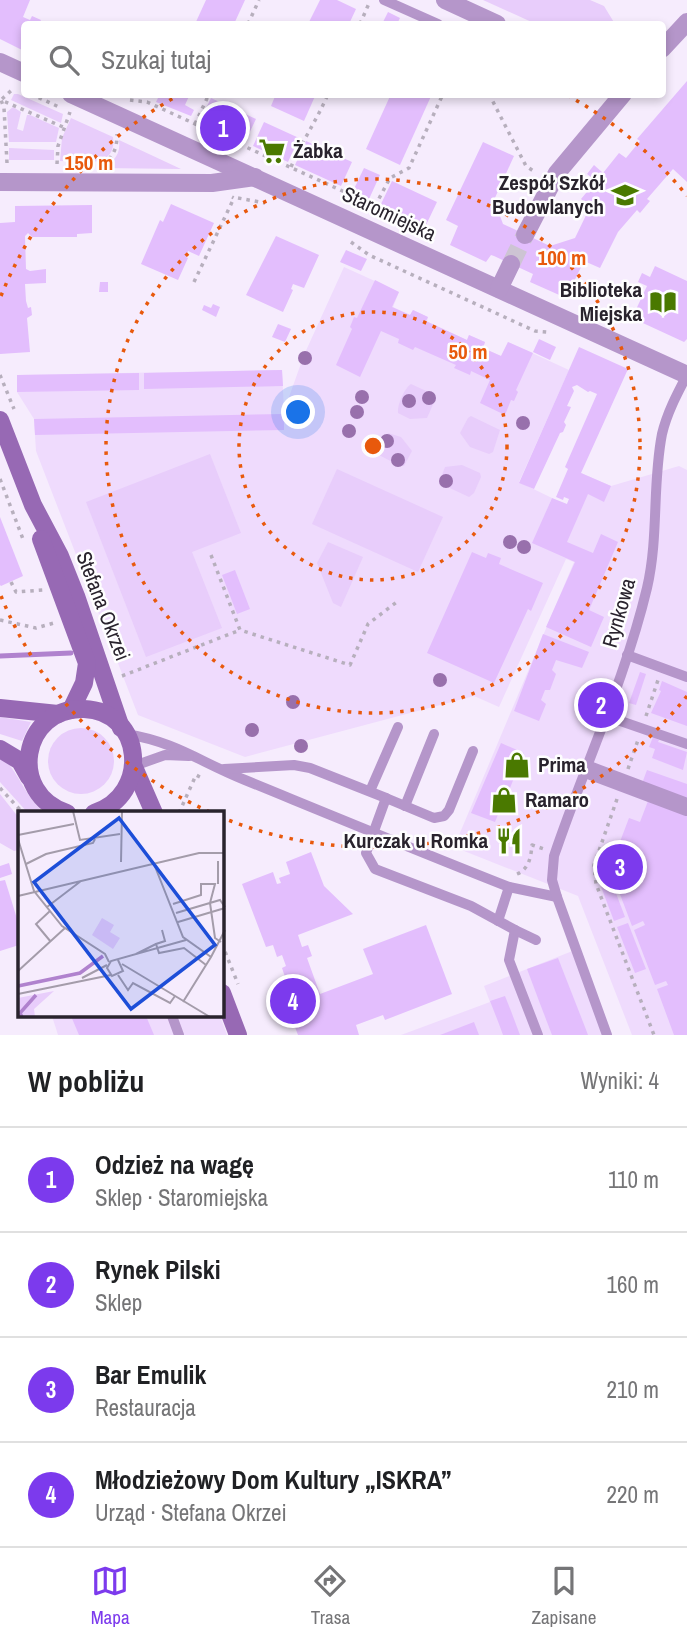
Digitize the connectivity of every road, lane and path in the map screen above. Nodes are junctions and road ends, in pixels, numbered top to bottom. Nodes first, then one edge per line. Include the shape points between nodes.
1 (260, 0) edge
2 (371, 0) edge
3 (384, 0) edge
4 (445, 0) edge
5 (477, 20) edge
6 (250, 21) edge
7 (361, 21) edge
8 (431, 21) edge
9 (687, 22) edge
10 (666, 46) edge
11 (0, 62) edge
12 (21, 72) edge
13 (207, 98) edge
14 (326, 98) edge
15 (441, 98) edge
16 (491, 98) edge
17 (620, 98) edge
18 (124, 100) dead end
19 (70, 104) edge
20 (195, 124) junction
21 (63, 127) junction
22 (117, 134) dead end
23 (0, 163) edge
24 (7, 163) junction
25 (19, 163) dead end
26 (68, 164) dead end
27 (101, 164) dead end
28 (291, 167) junction
29 (535, 172) dead end
30 (256, 177) junction
31 (0, 182) edge
32 (221, 197) dead end
33 (234, 198) junction
34 (270, 204) dead end
35 (375, 206) junction
36 (415, 231) dead end
37 (525, 234) tunnel mouth
38 (344, 237) dead end
39 (511, 264) tunnel mouth
40 (194, 282) dead end
41 (499, 289) junction
42 (547, 332) dead end
43 (0, 375) edge
44 (687, 375) edge
45 (7, 414) edge
46 (0, 479) edge
47 (33, 505) junction
48 (24, 543) dead end
49 (211, 555) dead end
50 (38, 579) dead end
51 (11, 582) dead end
52 (43, 590) junction
53 (45, 598) dead end
54 (398, 601) dead end
55 (69, 618) junction
56 (0, 620) edge
57 (240, 630) junction
58 (627, 655) junction
59 (117, 668) dead end
60 (662, 668) junction
61 (120, 676) junction
62 (687, 677) edge
63 (124, 687) dead end
64 (0, 708) edge
65 (65, 712) junction
66 (606, 716) junction
67 (398, 727) dead end
68 (642, 728) junction
69 (124, 731) junction
70 (434, 734) dead end
71 (687, 744) edge
72 (0, 749) edge
73 (473, 751) dead end
74 (202, 758) junction
75 (134, 766) junction
76 (586, 769) junction
77 (221, 770) junction
78 (32, 780) junction
79 (208, 780) dead end
80 (623, 783) junction
81 (0, 788) edge
82 (370, 791) junction
83 (386, 798) junction
84 (405, 806) junction
85 (687, 807) edge
86 (21, 811) edge
87 (63, 811) edge
88 (99, 811) edge
89 (153, 811) edge
90 (180, 811) edge
91 (373, 834) junction
92 (555, 853) junction
93 (594, 869) junction
94 (628, 869) dead end
95 (511, 881) junction
96 (557, 897) junction
97 (498, 921) junction
98 (515, 930) junction
99 (536, 940) dead end
100 (224, 998) edge
101 (173, 1018) edge
102 (180, 1035) edge
103 (238, 1035) edge
104 (538, 1035) edge
105 (607, 1035) edge
106 (654, 1035) edge

1 - 6 path
2 - 7 path
3 - 8 lane
4 - 5 street
9 - 10 street
11 - 12 street
13 - 20 path
14 - 28 path
15 - 35 path via 409,168 390,178
16 - 29 path via 526,166
17 - 37 street via 557,173
18 - 20 path via 147,102
19 - 21 path
19 - 30 street, Staromiejska
20 - 28 path
21 - 24 path via 1,100
21 - 26 path via 57,164
22 - 27 path via 116,151
23 - 24 path
24 - 25 path
28 - 35 path
30 - 31 street via 212,183
30 - 41 street, Staromiejska
32 - 33 path
33 - 34 path
33 - 40 path
35 - 36 path
38 - 42 path via 369,255 535,331
39 - 41 street
41 - 44 street, Staromiejska
43 - 45 path
44 - 58 lane, Rynkowa via 663,432 654,557
45 - 47 street, Stefana Okrzei
46 - 48 path
47 - 55 street, Stefana Okrzei
47 - 69 street, Stefana Okrzei via 68,576
49 - 57 path
50 - 52 path
51 - 52 path via 16,592
52 - 53 path
54 - 57 path via 368,624 349,664
55 - 56 path via 36,628
55 - 65 street, Stefana Okrzei via 88,670 80,695
57 - 61 path
58 - 60 lane
58 - 66 lane, Rynkowa
59 - 61 path
60 - 62 lane
60 - 68 path
61 - 63 path
64 - 65 street
65 - 69 street via 99,712
65 - 78 street, Stefana Okrzei via 38,731 30,746
66 - 68 lane
66 - 76 lane, Rynkowa
67 - 82 lane
68 - 71 lane
68 - 80 path
69 - 74 lane
69 - 75 street, Stefana Okrzei
70 - 84 lane
72 - 78 street via 20,761
73 - 84 lane via 444,816 434,818
74 - 75 lane via 165,755
74 - 77 lane
75 - 88 street via 124,793
75 - 89 street
76 - 80 street
76 - 92 lane, Rynkowa
77 - 82 lane via 294,765
77 - 91 lane
78 - 87 street via 46,802
79 - 90 path via 196,775
80 - 85 street
80 - 93 path
81 - 86 path
82 - 83 lane
83 - 84 lane
83 - 91 lane
91 - 95 lane
91 - 97 lane via 366,853 375,869
92 - 95 path via 532,845 524,871
92 - 96 lane, Rynkowa via 552,880
93 - 94 path via 617,875
93 - 106 path
95 - 96 lane
95 - 97 lane
96 - 105 lane, Rynkowa
97 - 98 lane
98 - 99 lane
98 - 104 lane via 509,960
100 - 103 street
101 - 102 lane

